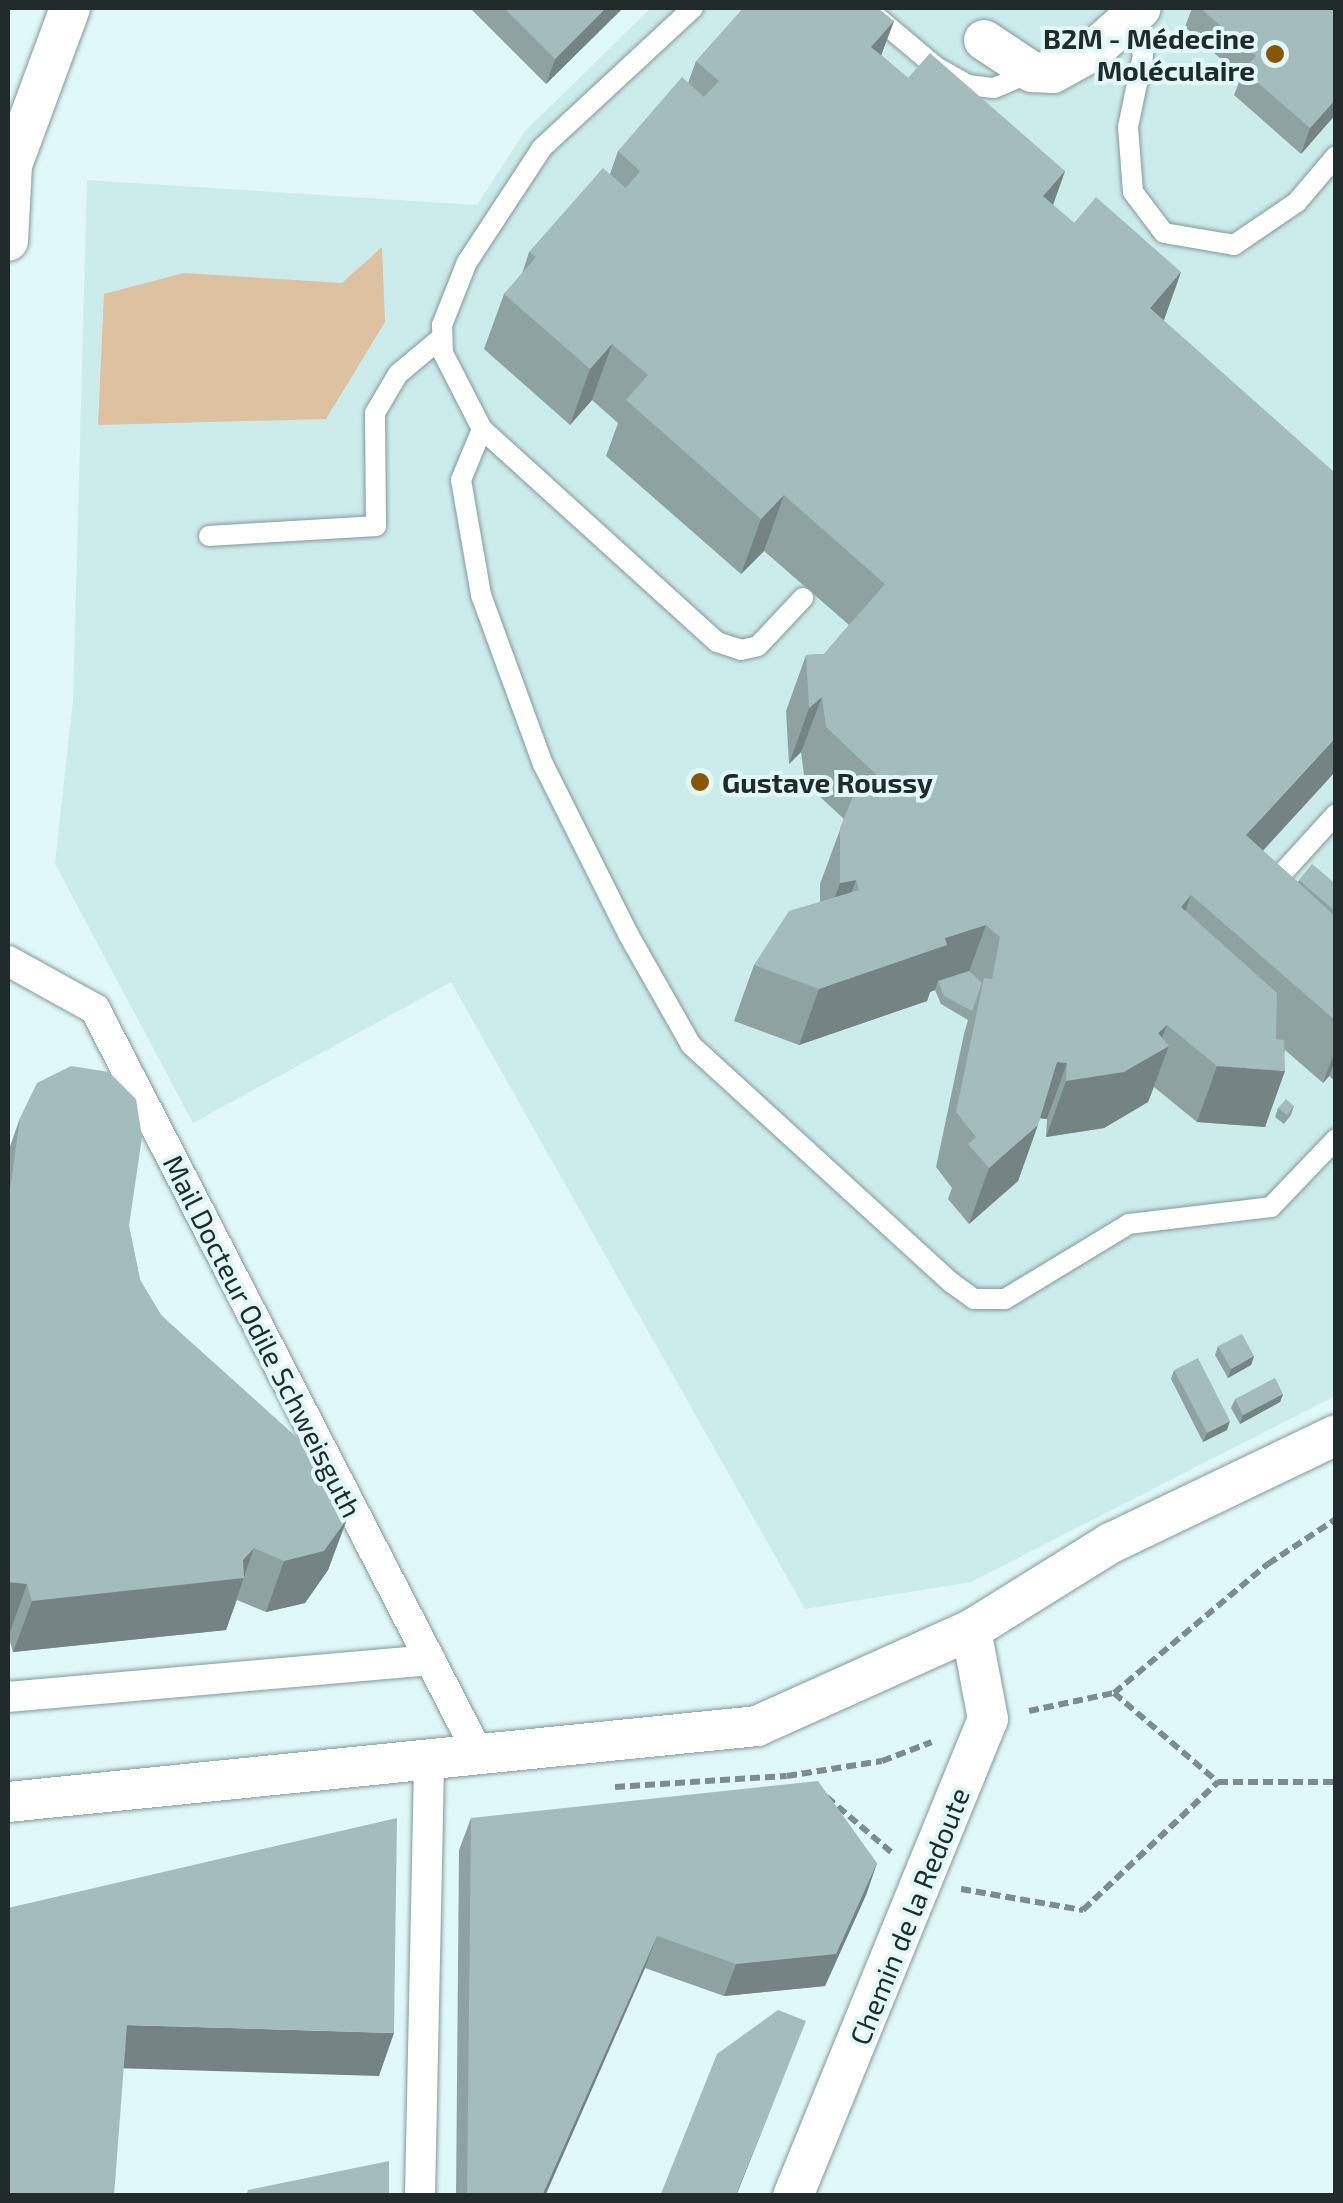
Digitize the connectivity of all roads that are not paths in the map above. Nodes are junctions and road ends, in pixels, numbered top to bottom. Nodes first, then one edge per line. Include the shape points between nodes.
1 (70, 8) edge
2 (693, 8) edge
3 (866, 8) edge
4 (1138, 12) edge
5 (984, 40) dead end
6 (1032, 72) junction
7 (1336, 156) edge
8 (8, 241) edge
9 (441, 338) junction
10 (482, 429) junction
11 (210, 536) dead end
12 (804, 598) dead end
13 (1336, 814) edge
14 (1271, 912) edge
15 (8, 962) edge
16 (1336, 1140) edge
17 (1336, 1435) edge
18 (971, 1630) junction
19 (430, 1660) junction
20 (8, 1697) edge
21 (477, 1751) junction
22 (430, 1755) junction
23 (8, 1802) edge
24 (420, 2196) edge
25 (793, 2196) edge

1 - 8 street via 12,165
2 - 9 lane via 542,148 466,262
3 - 6 lane via 936,68 968,85 994,88
4 - 6 street via 1072,64 1053,73
4 - 7 lane via 1142,55 1128,126 1134,192 1164,232 1234,245 1296,202
5 - 6 street
9 - 10 lane via 451,376
9 - 11 lane via 398,374 376,413 376,526
10 - 12 lane via 726,647 758,646
10 - 16 lane via 461,480 480,595 543,764 628,934 692,1045 952,1284 974,1299 1005,1299 1128,1224 1272,1208
13 - 14 lane via 1258,900
15 - 19 street, Mail Docteur Odile Schweisguth via 94,1009
17 - 18 street via 1111,1543
18 - 21 street via 757,1726
18 - 25 street, Chemin de la Redoute via 988,1720
19 - 20 street
19 - 21 street, Mail Docteur Odile Schweisguth
21 - 22 street
22 - 23 street
22 - 24 street

